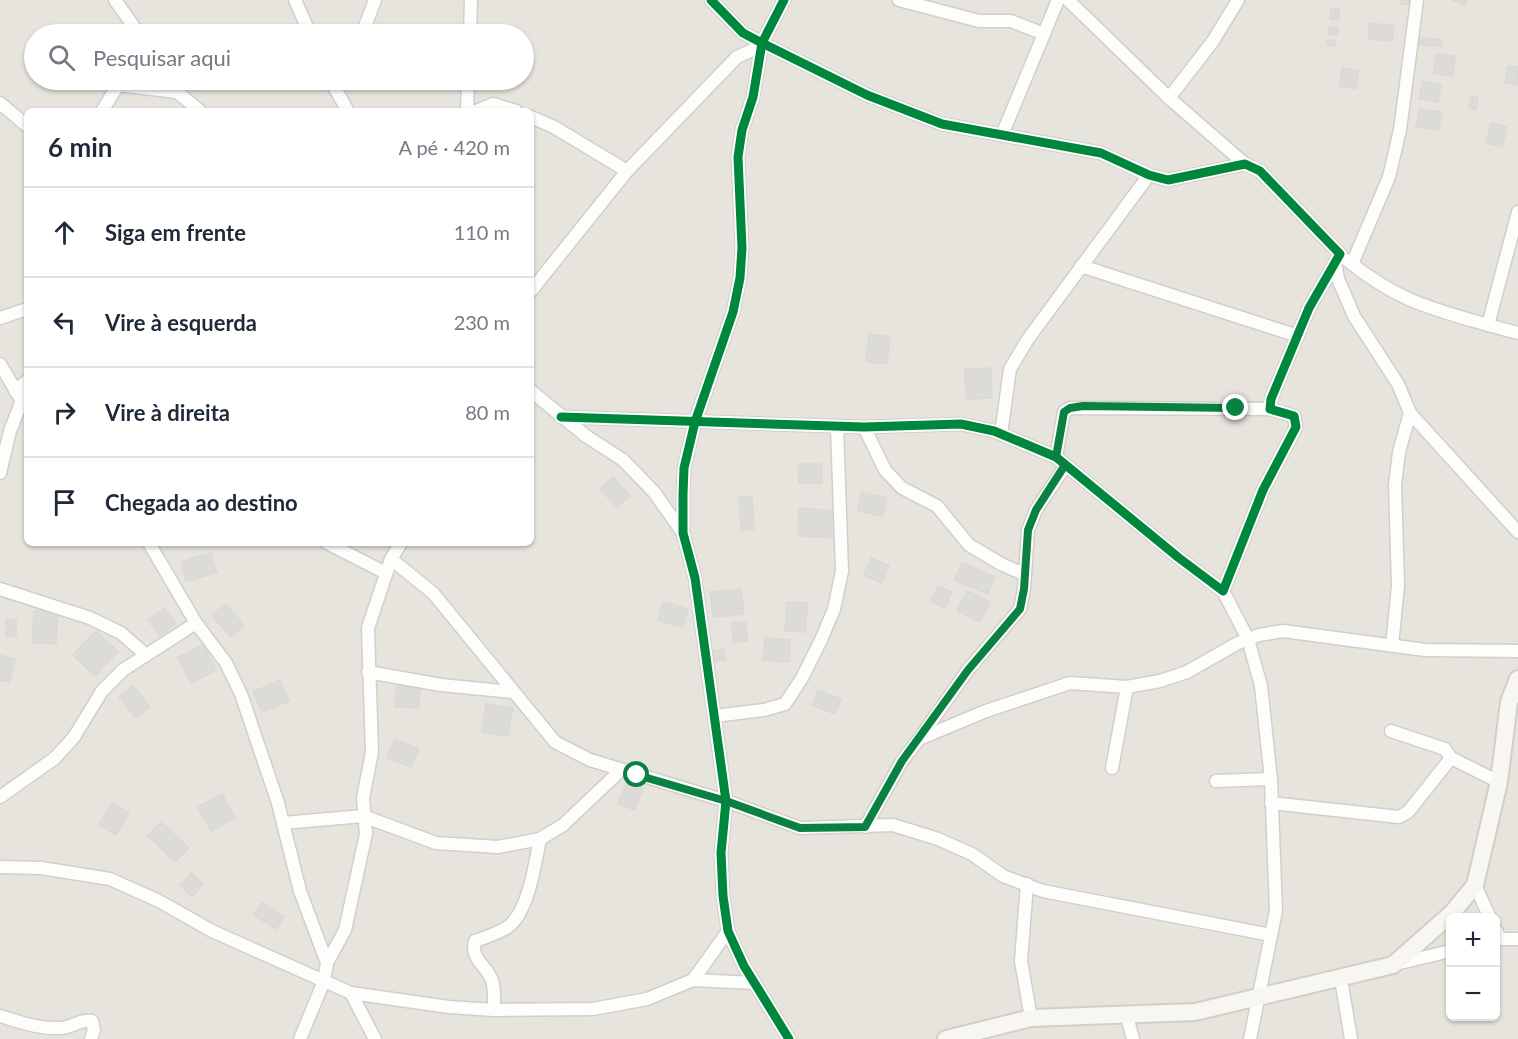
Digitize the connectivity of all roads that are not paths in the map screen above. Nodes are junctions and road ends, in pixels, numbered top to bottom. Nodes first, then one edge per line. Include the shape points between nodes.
1 (115, 0) edge
2 (295, 0) edge
3 (375, 0) edge
4 (471, 0) edge
5 (711, 0) edge
6 (784, 0) edge
7 (899, 0) edge
8 (1058, 0) edge
9 (1068, 0) edge
10 (1238, 0) edge
11 (1417, 0) edge
12 (132, 24) edge
13 (306, 24) edge
14 (366, 24) edge
15 (470, 24) edge
16 (1044, 34) junction
17 (761, 45) junction
18 (115, 90) edge
19 (160, 90) edge
20 (337, 90) edge
21 (468, 90) edge
22 (177, 92) joint
23 (1169, 98) junction
24 (0, 104) edge
25 (104, 108) edge
26 (196, 108) edge
27 (346, 108) edge
28 (467, 108) edge
29 (483, 108) edge
30 (506, 108) edge
31 (534, 118) edge
32 (24, 124) edge
33 (1002, 135) junction
34 (1245, 164) junction
35 (627, 171) junction
36 (1149, 175) junction
37 (1518, 212) edge
38 (1338, 258) junction
39 (1352, 264) junction
40 (1082, 266) junction
41 (534, 287) edge
42 (24, 310) edge
43 (0, 318) edge
44 (1488, 325) junction
45 (1518, 333) edge
46 (1298, 336) junction
47 (0, 364) edge
48 (24, 384) edge
49 (15, 391) junction
50 (534, 394) edge
51 (24, 406) edge
52 (1270, 409) junction
53 (1410, 413) junction
54 (561, 417) junction
55 (695, 422) junction
56 (837, 426) junction
57 (864, 427) junction
58 (1001, 434) junction
59 (1061, 461) junction
60 (0, 474) edge
61 (1518, 532) edge
62 (683, 533) junction
63 (151, 546) edge
64 (333, 546) edge
65 (398, 546) edge
66 (391, 559) junction
67 (386, 573) junction
68 (1024, 574) junction
69 (0, 589) edge
70 (1223, 591) junction
71 (196, 623) junction
72 (1248, 639) junction
73 (1392, 645) junction
74 (1518, 651) edge
75 (146, 655) junction
76 (368, 672) junction
77 (1518, 679) edge
78 (1127, 687) junction
79 (513, 692) junction
80 (715, 717) junction
81 (1391, 731) dead end
82 (919, 739) junction
83 (1451, 758) junction
84 (1112, 768) dead end
85 (621, 770) junction
86 (1271, 779) junction
87 (1216, 781) dead end
88 (1499, 782) junction
89 (0, 797) edge
90 (726, 801) junction
91 (1271, 802) junction
92 (363, 816) junction
93 (283, 823) junction
94 (865, 827) junction
95 (540, 839) junction
96 (0, 867) edge
97 (1027, 884) junction
98 (1475, 885) junction
99 (1488, 913) edge
100 (728, 931) junction
101 (1271, 935) junction
102 (1500, 936) edge
103 (1518, 939) edge
104 (1446, 952) edge
105 (327, 963) junction
106 (1393, 965) junction
107 (1341, 979) junction
108 (693, 980) junction
109 (324, 981) junction
110 (755, 983) junction
111 (351, 993) junction
112 (1259, 996) junction
113 (494, 1010) junction
114 (0, 1016) edge
115 (1127, 1016) junction
116 (1030, 1018) junction
117 (91, 1039) edge
118 (300, 1039) edge
119 (375, 1039) edge
120 (789, 1039) edge
121 (946, 1039) edge
122 (1133, 1039) edge
123 (1250, 1039) edge
124 (1351, 1039) edge

1 - 12 street
2 - 13 street
3 - 14 street
4 - 15 street
5 - 17 street via 743,33
6 - 17 street
7 - 16 street via 979,21 1011,21
8 - 16 street
9 - 23 street
10 - 23 street via 1213,41
11 - 39 street via 1401,130 1389,177
16 - 33 street
17 - 33 street via 867,95 942,124
17 - 35 street via 736,57
17 - 55 street via 738,158 740,278 734,312
18 - 25 street
19 - 22 street
20 - 27 street
21 - 28 street
22 - 26 street
23 - 34 street
24 - 32 street
29 - 30 street via 492,104
31 - 35 street
33 - 36 street via 1101,153
34 - 36 street via 1168,180
34 - 38 street via 1260,171
35 - 41 street
36 - 40 street
37 - 44 street
38 - 39 street
38 - 46 street
38 - 53 street via 1338,279 1354,316 1398,384
39 - 44 street via 1389,292 1424,307
40 - 46 street
40 - 58 street via 1010,369
42 - 43 street
44 - 45 street
46 - 52 street
47 - 49 street
48 - 49 street
49 - 51 street
50 - 54 street
51 - 60 street via 10,431
52 - 59 street via 1070,408 1064,412
52 - 70 street via 1293,416 1296,427 1263,490
53 - 61 street
53 - 73 street via 1395,485 1398,586
54 - 55 street
54 - 62 street via 623,460 654,492
55 - 56 street
55 - 62 street via 684,468
56 - 57 street
56 - 80 street via 842,571 834,609 802,678 785,704
57 - 58 street via 961,424
57 - 68 street via 885,470 902,488 937,506 969,545
58 - 59 street
59 - 68 street via 1028,530
59 - 70 street
62 - 80 street via 695,578
63 - 71 street
64 - 67 street
65 - 66 street
66 - 67 street
66 - 79 street via 434,593
67 - 76 street via 368,628
68 - 82 street via 1020,609 968,670
69 - 75 street via 90,618 121,633
70 - 72 street
71 - 75 street
71 - 93 street via 226,663 241,694
72 - 73 street via 1283,631
72 - 78 street via 1187,672
72 - 86 street via 1261,686
73 - 74 street via 1425,650
75 - 89 street via 102,691 74,737 55,758
76 - 79 street
76 - 92 street via 372,752
77 - 88 street via 1509,702
78 - 82 street via 1070,683
78 - 84 street
79 - 85 street via 555,742
80 - 90 street
81 - 83 street via 1444,749
82 - 94 street
83 - 88 street
83 - 91 street via 1408,812 1399,817
85 - 90 street
85 - 95 street via 563,825
86 - 87 street
86 - 91 street
88 - 98 street
90 - 94 street via 800,828
90 - 100 street via 720,853
91 - 101 street via 1276,900
92 - 93 street
92 - 95 street via 436,843 498,847
92 - 105 street via 366,834 345,930
93 - 105 street via 300,891
94 - 97 street via 893,825 938,839 1004,876
95 - 113 street via 521,910 510,925 475,941 473,948 474,956 492,979
96 - 109 street via 41,867 110,879 212,931
97 - 101 street via 1124,908
97 - 116 street via 1021,961
98 - 99 street
98 - 106 street via 1452,913
100 - 108 street
100 - 110 street
101 - 112 street
102 - 103 street
104 - 106 street
105 - 109 street
106 - 107 street
107 - 112 street
107 - 124 street
108 - 110 street
108 - 113 street via 647,999 593,1009
109 - 111 street
109 - 118 street
110 - 120 street
111 - 113 street
111 - 119 street
112 - 115 street via 1195,1012
112 - 123 street
114 - 117 street via 38,1027 64,1029 77,1022 92,1021
115 - 116 street
115 - 122 street
116 - 121 street

